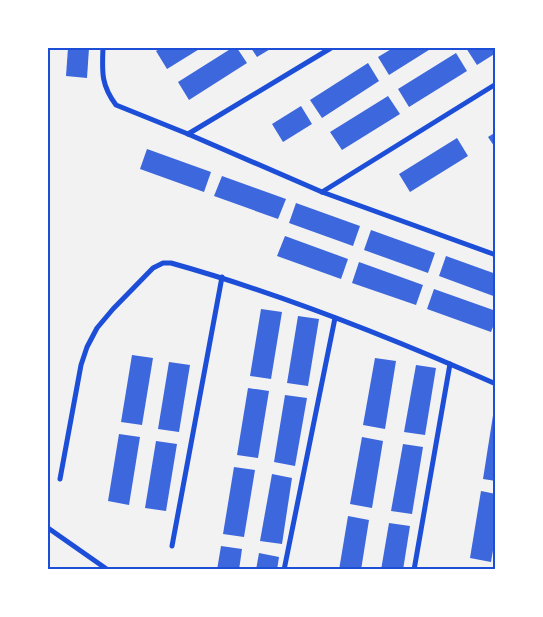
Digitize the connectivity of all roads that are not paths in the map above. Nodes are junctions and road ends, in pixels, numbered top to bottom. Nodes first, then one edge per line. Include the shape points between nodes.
1 (103, 48) edge
2 (330, 48) edge
3 (496, 84) edge
4 (188, 134) junction
5 (322, 192) junction
6 (496, 254) edge
7 (222, 277) junction
8 (335, 318) junction
9 (450, 364) junction
10 (496, 384) edge
11 (60, 479) dead end
12 (48, 528) edge
13 (172, 546) dead end
14 (108, 570) edge
15 (284, 570) edge
16 (414, 570) edge

1 - 4 street via 103,80 116,105
2 - 4 street
3 - 5 street
4 - 5 street
5 - 6 street
7 - 8 street
7 - 11 street via 171,263 163,264 146,274 102,322 86,347 81,365
7 - 13 street
8 - 9 street
8 - 15 street
9 - 10 street
9 - 16 street
12 - 14 street

